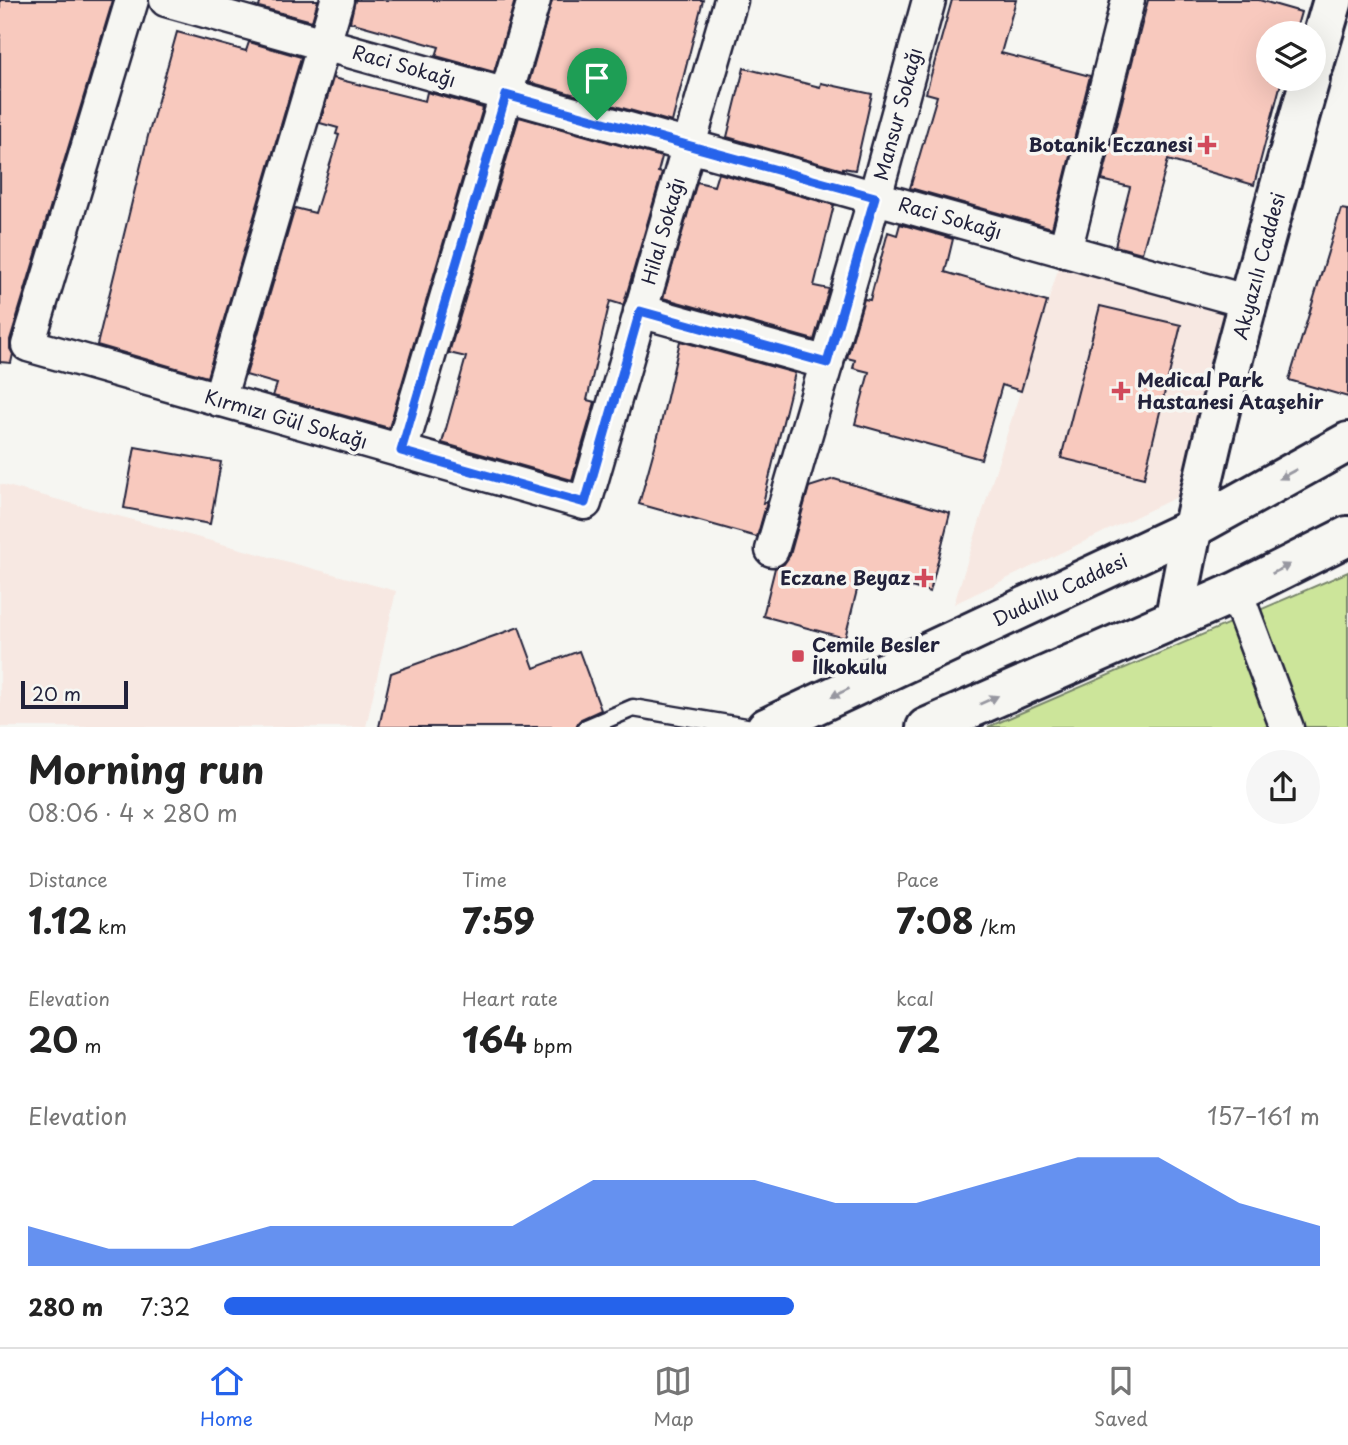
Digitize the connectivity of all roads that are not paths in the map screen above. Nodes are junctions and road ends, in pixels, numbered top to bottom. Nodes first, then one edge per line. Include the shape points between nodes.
1 (132, 0) edge
2 (166, 0) edge
3 (337, 0) edge
4 (534, 0) edge
5 (731, 0) edge
6 (929, 0) edge
7 (1128, 0) edge
8 (1333, 0) edge
9 (1326, 24) edge
10 (324, 44) junction
11 (1307, 91) edge
12 (506, 95) junction
13 (688, 146) junction
14 (875, 197) junction
15 (1065, 251) junction
16 (1248, 302) junction
17 (640, 311) junction
18 (827, 363) junction
19 (219, 400) junction
20 (1348, 442) edge
21 (401, 451) junction
22 (585, 503) joint
23 (1191, 529) junction
24 (1348, 536) edge
25 (772, 550) dead end
26 (1236, 592) junction
27 (1175, 617) junction
28 (586, 727) edge
29 (752, 727) edge
30 (766, 727) edge
31 (926, 727) edge
32 (1287, 727) edge

1 - 19 street, Kırmızı Gül Sokağı via 28,345
2 - 10 street, Raci Sokağı
3 - 10 street
4 - 12 street
5 - 13 street, Hilal Sokağı
6 - 14 street, Mansur Sokağı
7 - 15 street
8 - 9 main road
10 - 12 street, Raci Sokağı
10 - 19 street
11 - 16 main road, Akyazılı Caddesi
12 - 13 street, Raci Sokağı
12 - 21 street
13 - 14 street, Raci Sokağı
13 - 17 street, Hilal Sokağı
14 - 15 street, Raci Sokağı
14 - 18 street, Mansur Sokağı
15 - 16 street, Raci Sokağı
16 - 23 main road, Akyazılı Caddesi
17 - 18 street
17 - 22 street, Hilal Sokağı
18 - 25 street, Mansur Sokağı
19 - 21 street, Kırmızı Gül Sokağı
20 -> 23 main road, Dudullu Caddesi
21 - 22 street, Kırmızı Gül Sokağı
23 - 27 main road, Akyazılı Caddesi
23 -> 30 main road, Dudullu Caddesi
26 -> 24 main road
26 - 27 main road
26 - 32 street
31 -> 27 main road
28 - 29 lane via 633,708

